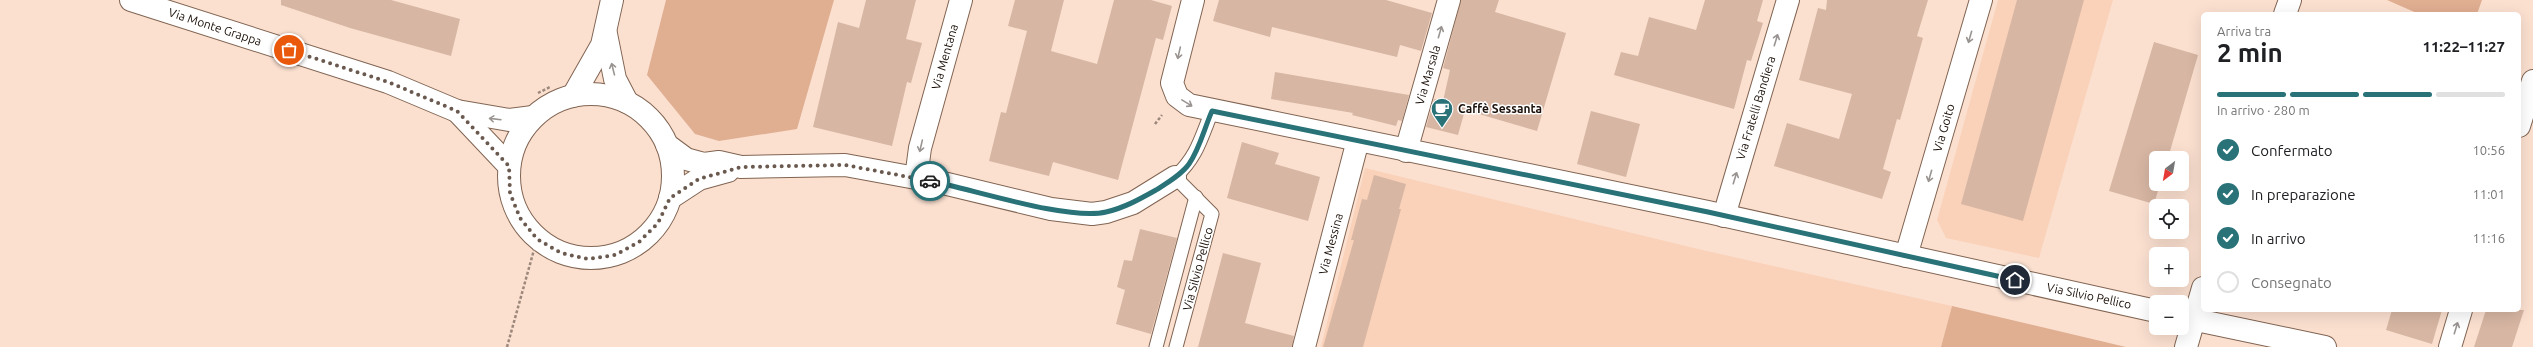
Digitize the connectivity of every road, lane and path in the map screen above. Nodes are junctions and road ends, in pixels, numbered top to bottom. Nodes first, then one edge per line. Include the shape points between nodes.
1 (131, 0) edge
2 (612, 0) edge
3 (961, 0) edge
4 (1193, 0) edge
5 (1449, 0) edge
6 (1788, 0) edge
7 (1981, 0) edge
8 (2290, 0) edge
9 (2286, 12) edge
10 (606, 34) junction
11 (2533, 81) edge
12 (554, 85) dead end
13 (533, 95) dead end
14 (573, 96) junction
15 (626, 102) junction
16 (457, 111) junction
17 (1212, 111) junction
18 (533, 117) junction
19 (2521, 120) edge
20 (1358, 140) junction
21 (667, 146) junction
22 (1406, 151) junction
23 (509, 166) junction
24 (741, 167) junction
25 (1174, 177) junction
26 (916, 178) junction
27 (1196, 197) junction
28 (670, 198) junction
29 (1724, 216) junction
30 (537, 239) junction
31 (1906, 256) junction
32 (2201, 292) edge
33 (2149, 309) edge
34 (2461, 312) edge
35 (2189, 316) edge
36 (2189, 318) edge
37 (2187, 335) edge
38 (507, 347) edge
39 (1156, 347) edge
40 (1176, 347) edge
41 (1304, 347) edge
42 (2186, 347) edge
43 (2325, 347) edge
44 (2450, 347) edge

1 - 16 street, Via Monte Grappa via 388,82
2 - 10 street
3 -> 26 street, Via Mentana via 929,115
4 -> 17 street, Via Silvio Pellico via 1172,83 1177,96 1189,105
22 -> 5 street, Via Marsala
29 -> 6 street, Via Fratelli Bandiera
7 -> 31 street, Via Goito
8 - 9 street
10 - 14 street via 596,58
15 -> 10 street via 615,79
11 - 19 street
12 - 13 path
14 - 15 street via 600,95
14 - 18 street via 552,104
15 - 21 street via 643,113 657,128
18 -> 16 street, Via Monte Grappa via 509,120
16 - 23 street, Via Monte Grappa
17 - 20 street, Via Silvio Pellico
17 - 25 lane via 1200,145 1188,165
18 - 23 street via 517,139
20 - 22 street, Via Silvio Pellico
20 - 41 street, Via Messina
21 - 24 street via 686,159 704,164 720,162
21 - 28 street via 673,180
22 - 29 street, Via Silvio Pellico
23 - 30 street via 510,193 520,218
24 - 26 street via 845,165
24 - 28 street via 699,179
25 - 26 street via 1133,203 1092,214 1051,209
25 - 27 lane, Via Silvio Pellico
27 - 39 lane, Via Silvio Pellico
27 - 40 lane, Via Silvio Pellico via 1212,214
28 - 30 street via 658,223 639,242 615,255 588,259 561,253
29 - 31 street, Via Silvio Pellico
30 - 38 path
31 - 33 street, Via Silvio Pellico
32 - 35 street
44 -> 34 street
36 - 43 street
37 - 42 street

